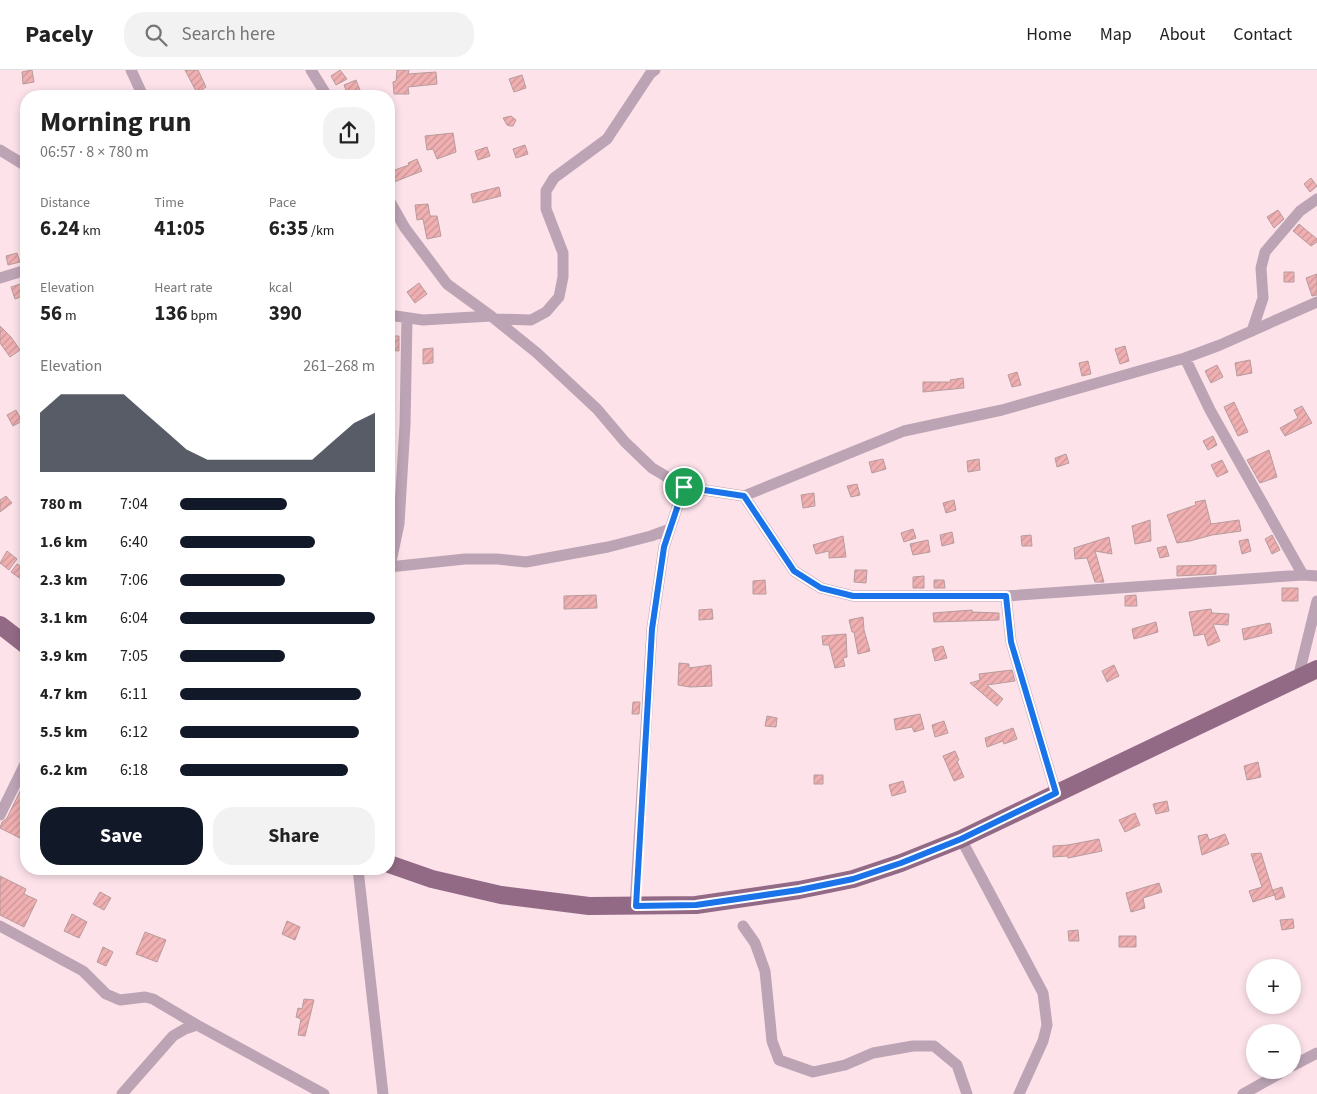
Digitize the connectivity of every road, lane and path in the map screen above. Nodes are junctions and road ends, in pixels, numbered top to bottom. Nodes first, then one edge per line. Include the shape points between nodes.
1 (131, 70) edge
2 (311, 70) edge
3 (655, 70) edge
4 (140, 90) edge
5 (323, 90) edge
6 (0, 150) edge
7 (20, 162) edge
8 (1317, 199) edge
9 (395, 210) edge
10 (20, 272) edge
11 (0, 278) edge
12 (1317, 302) edge
13 (395, 316) edge
14 (493, 317) junction
15 (407, 318) junction
16 (1252, 330) junction
17 (1185, 358) junction
18 (684, 487) junction
19 (744, 496) junction
20 (670, 529) junction
21 (395, 543) edge
22 (395, 565) edge
23 (1303, 575) junction
24 (1317, 576) edge
25 (1006, 596) junction
26 (1317, 601) edge
27 (0, 626) edge
28 (20, 640) edge
29 (1317, 669) edge
30 (1298, 678) junction
31 (20, 774) edge
32 (1056, 793) junction
33 (0, 815) edge
34 (961, 839) junction
35 (395, 866) edge
36 (359, 875) edge
37 (636, 906) junction
38 (0, 926) edge
39 (743, 926) dead end
40 (197, 1025) junction
41 (1317, 1053) edge
42 (1301, 1061) edge
43 (1270, 1079) edge
44 (122, 1094) edge
45 (324, 1094) edge
46 (383, 1094) edge
47 (967, 1094) edge
48 (1019, 1094) edge
49 (1243, 1094) edge

1 - 4 street
2 - 5 street
3 - 14 street via 607,139 554,178 546,191 546,209 563,253 559,297 546,312 531,320
6 - 7 street
8 - 16 street via 1300,211 1265,252 1261,268 1263,298
9 - 14 street via 447,284
10 - 11 street
12 - 16 street
13 - 15 street
14 - 15 street
14 - 18 street via 597,409 652,468
15 - 21 street via 405,425
16 - 17 street
17 - 19 street via 1002,410 904,431
17 - 23 street via 1210,410
18 - 19 street
18 - 20 street
19 - 25 street via 794,571 821,588 853,596
20 - 22 street via 608,547 526,562 465,558
20 - 37 street via 664,547 652,629
23 - 24 street
23 - 25 street
25 - 32 street via 1011,642
26 - 30 street
27 - 28 main road
29 - 30 main road
30 - 32 main road
31 - 33 street
32 - 34 main road
34 - 37 main road via 853,879 696,905
34 - 48 street via 1043,993 1047,1024 1043,1041
35 - 37 main road via 432,879 501,895 589,906
36 - 46 street
38 - 40 street via 83,970 106,994 120,1000 153,999
39 - 47 street via 755,944 765,971 772,1041 779,1060 813,1072 845,1065 873,1053 934,1046 957,1065
40 - 44 street via 173,1036
40 - 45 street
41 - 42 street
43 - 49 street

